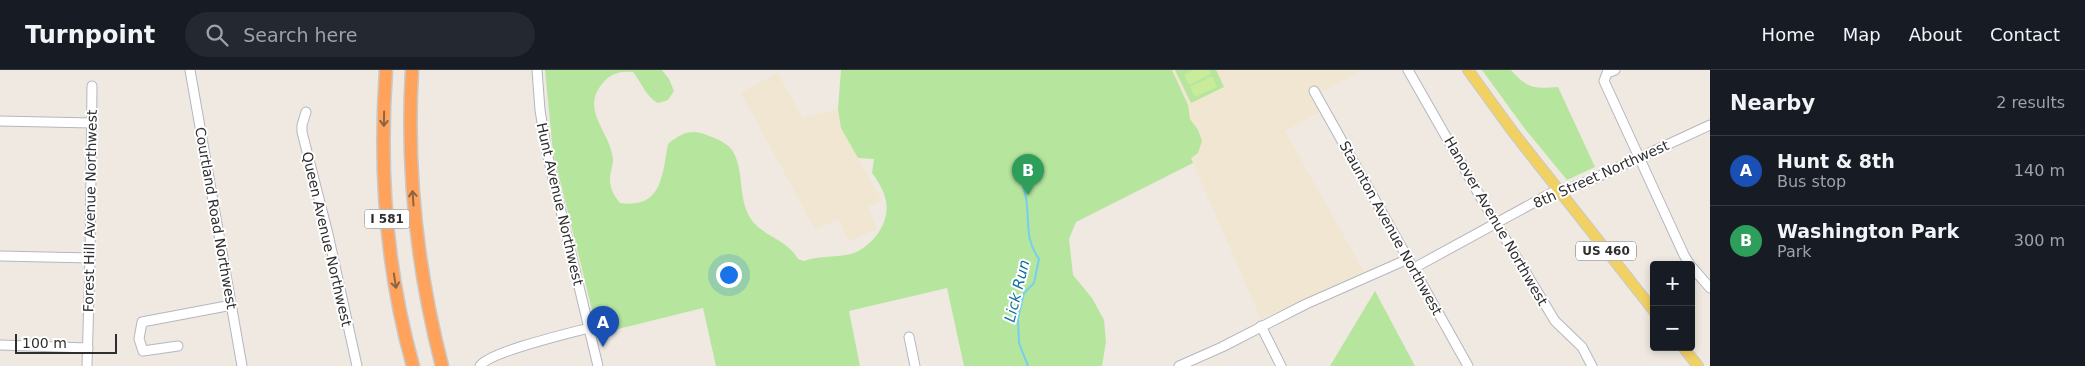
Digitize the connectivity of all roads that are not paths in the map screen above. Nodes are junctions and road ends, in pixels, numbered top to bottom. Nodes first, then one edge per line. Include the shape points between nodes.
1 (190, 70) edge
2 (386, 70) edge
3 (412, 70) edge
4 (537, 70) edge
5 (1408, 70) edge
6 (1468, 70) edge
7 (1615, 70) edge
8 (92, 86) dead end
9 (1314, 91) dead end
10 (306, 112) dead end
11 (0, 121) edge
12 (92, 123) junction
13 (1710, 125) edge
14 (1640, 158) junction
15 (1559, 190) junction
16 (1496, 224) junction
17 (0, 256) edge
18 (90, 258) junction
19 (1408, 259) junction
20 (1688, 261) edge
21 (1414, 268) junction
22 (1695, 270) edge
23 (1710, 288) edge
24 (232, 305) junction
25 (1650, 306) edge
26 (1261, 326) junction
27 (589, 328) junction
28 (909, 337) dead end
29 (0, 345) edge
30 (178, 346) dead end
31 (88, 348) junction
32 (1686, 351) edge
33 (87, 366) edge
34 (242, 366) edge
35 (357, 366) edge
36 (413, 366) edge
37 (442, 366) edge
38 (480, 366) edge
39 (598, 366) edge
40 (915, 366) edge
41 (1179, 366) edge
42 (1281, 366) edge
43 (1468, 366) edge
44 (1592, 366) edge
45 (1698, 366) edge

1 - 24 street, Courtland Road Northwest
2 -> 36 highway, I 581 via 383,145 387,221 395,284
37 -> 3 highway, I 581 via 425,293 415,224 410,141
4 - 27 street, Hunt Avenue Northwest via 547,153
5 - 16 street, Hanover Avenue Northwest
6 - 15 main road, US 460
7 - 14 street via 1605,76 1604,81
8 - 12 street, Forest Hill Avenue Northwest
9 - 19 street, Staunton Avenue Northwest
10 - 35 street, Queen Avenue Northwest via 302,132
11 - 12 street
12 - 18 street, Forest Hill Avenue Northwest
13 - 14 street, 8th Street Northwest
14 - 15 street, 8th Street Northwest
14 - 20 street
15 - 16 street, 8th Street Northwest
15 - 25 main road, US 460
16 - 21 street, 8th Street Northwest
16 - 44 street, Hanover Avenue Northwest via 1555,321 1582,347
17 - 18 street
18 - 31 street, Forest Hill Avenue Northwest
19 - 21 street, Staunton Avenue Northwest
19 - 26 street
21 - 43 street, Staunton Avenue Northwest
22 - 23 street
24 - 30 street via 142,322 139,340 143,351
24 - 34 street, Courtland Road Northwest
26 - 41 street
26 - 42 street
27 - 38 street via 487,359
27 - 39 street, Hunt Avenue Northwest
28 - 40 street
29 - 31 street
31 - 33 street, Forest Hill Avenue Northwest
32 - 45 main road

